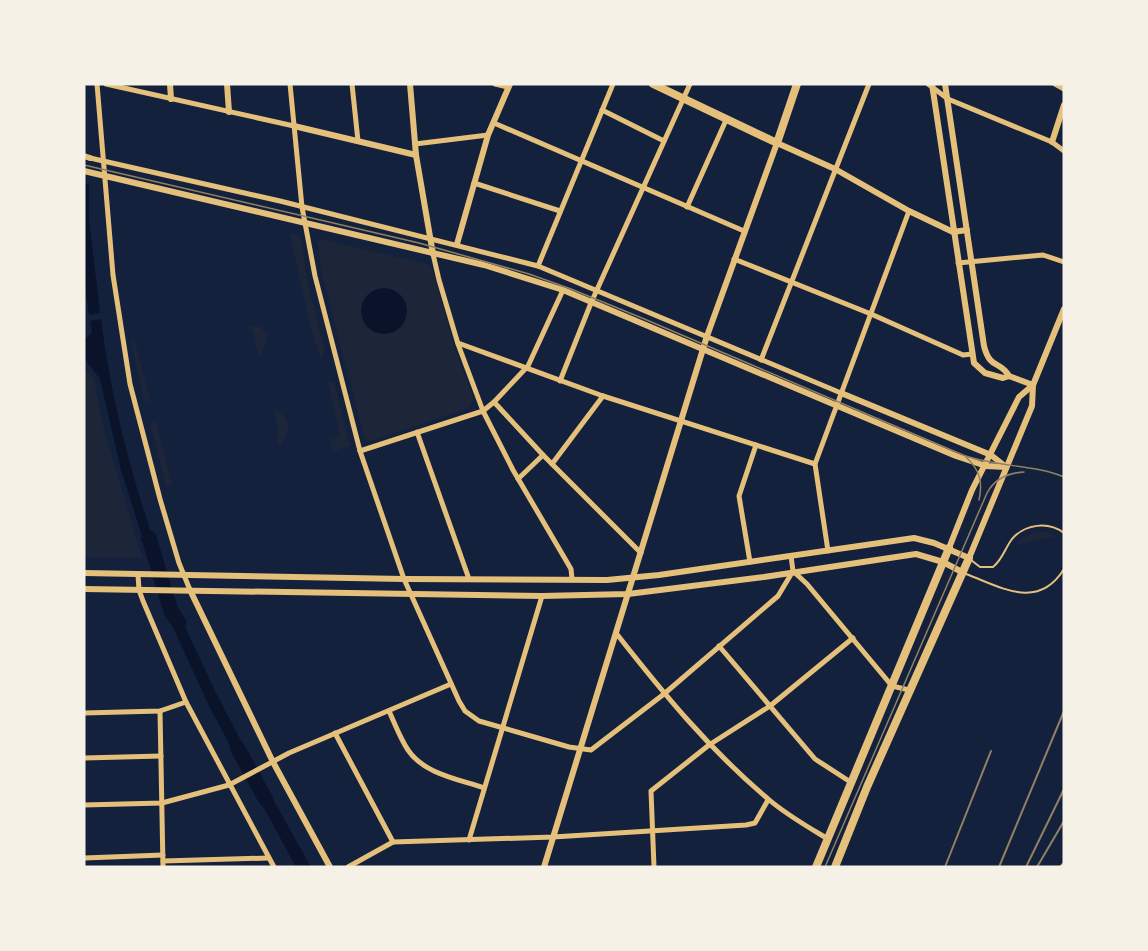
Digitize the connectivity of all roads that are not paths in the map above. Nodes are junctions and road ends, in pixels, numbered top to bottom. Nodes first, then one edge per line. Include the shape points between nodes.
1 (97, 84) edge
2 (106, 84) edge
3 (170, 84) edge
4 (227, 84) edge
5 (290, 84) edge
6 (352, 84) edge
7 (410, 84) edge
8 (495, 84) edge
9 (613, 84) edge
10 (653, 84) edge
11 (690, 84) edge
12 (797, 84) edge
13 (869, 84) edge
14 (945, 84) edge
15 (1055, 84) edge
16 (509, 85) edge
17 (931, 85) edge
18 (1064, 89) edge
19 (171, 99) junction
20 (684, 99) junction
21 (948, 99) junction
22 (1064, 105) edge
23 (602, 110) junction
24 (229, 112) junction
25 (727, 118) junction
26 (494, 123) junction
27 (294, 126) junction
28 (488, 135) junction
29 (358, 141) junction
30 (664, 141) junction
31 (1052, 142) junction
32 (777, 143) junction
33 (415, 144) junction
34 (1064, 151) edge
35 (416, 155) junction
36 (87, 157) edge
37 (580, 160) junction
38 (104, 161) junction
39 (835, 170) junction
40 (84, 171) edge
41 (105, 175) junction
42 (474, 183) junction
43 (643, 188) junction
44 (302, 207) junction
45 (687, 207) junction
46 (560, 210) junction
47 (909, 211) junction
48 (306, 224) junction
49 (967, 230) junction
50 (744, 231) junction
51 (953, 232) junction
52 (429, 238) junction
53 (457, 244) junction
54 (433, 254) junction
55 (734, 259) junction
56 (972, 262) junction
57 (1064, 262) edge
58 (958, 263) junction
59 (538, 266) junction
60 (793, 281) junction
61 (563, 290) junction
62 (597, 290) junction
63 (591, 303) junction
64 (1064, 309) edge
65 (871, 314) junction
66 (707, 336) junction
67 (458, 344) junction
68 (703, 350) junction
69 (972, 354) junction
70 (761, 360) junction
71 (525, 369) junction
72 (1009, 376) junction
73 (560, 381) junction
74 (1033, 385) junction
75 (841, 393) junction
76 (603, 396) junction
77 (494, 402) junction
78 (837, 406) junction
79 (483, 411) junction
80 (682, 420) junction
81 (417, 432) junction
82 (756, 446) junction
83 (360, 451) junction
84 (543, 455) junction
85 (991, 455) junction
86 (552, 464) junction
87 (814, 464) junction
88 (986, 466) junction
89 (1006, 467) junction
90 (518, 479) junction
91 (1064, 533) edge
92 (949, 548) junction
93 (828, 551) junction
94 (641, 553) junction
95 (791, 556) junction
96 (969, 558) junction
97 (750, 562) junction
98 (943, 562) junction
99 (1064, 568) edge
100 (793, 571) junction
101 (962, 572) junction
102 (84, 573) edge
103 (183, 574) junction
104 (138, 575) junction
105 (633, 578) junction
106 (404, 579) junction
107 (469, 579) junction
108 (572, 579) junction
109 (84, 589) edge
110 (139, 590) junction
111 (190, 590) junction
112 (410, 593) junction
113 (628, 594) junction
114 (542, 596) junction
115 (616, 633) junction
116 (853, 638) junction
117 (719, 646) junction
118 (451, 684) junction
119 (892, 686) junction
120 (909, 690) junction
121 (664, 694) junction
122 (186, 702) junction
123 (770, 706) junction
124 (160, 711) junction
125 (389, 711) junction
126 (84, 713) edge
127 (502, 728) junction
128 (335, 733) junction
129 (709, 745) junction
130 (580, 750) junction
131 (161, 756) junction
132 (84, 758) edge
133 (273, 762) junction
134 (852, 783) junction
135 (230, 785) junction
136 (484, 788) junction
137 (768, 800) junction
138 (162, 803) junction
139 (84, 805) edge
140 (652, 831) junction
141 (553, 837) junction
142 (828, 839) junction
143 (469, 840) junction
144 (393, 842) junction
145 (84, 858) edge
146 (269, 858) junction
147 (217, 859) junction
148 (163, 861) edge
149 (217, 867) edge
150 (274, 867) edge
151 (330, 867) edge
152 (348, 867) edge
153 (544, 867) edge
154 (654, 867) edge
155 (816, 867) edge
156 (835, 867) edge

1 - 38 street
2 - 19 street
3 - 19 street
4 - 24 street
5 - 27 street
6 - 29 street
7 - 33 street
8 - 16 street
9 - 23 street
10 - 20 main road
11 - 20 street
12 - 32 main road
13 - 39 street
14 - 21 street
15 - 18 street
16 - 26 street
17 - 21 street
17 - 51 street
19 - 24 street
20 - 25 main road
20 - 30 street
21 - 31 street
21 - 49 street
22 - 31 street
23 - 30 street
23 - 37 street
24 - 27 street
25 - 32 main road
25 - 45 street
26 - 28 street
26 - 37 street
27 - 29 street
27 - 44 street
28 - 33 street
28 - 42 street
29 - 35 street
30 - 43 street
31 - 34 street
32 - 39 street
32 - 50 street
33 - 35 street
35 - 52 street
36 - 38 street
37 - 43 street
37 - 46 street
38 - 41 street
38 - 44 street
39 - 47 street
39 - 60 street
40 - 41 street
41 - 48 street
41 - 103 street via 117,310 130,384
42 - 46 street
42 - 53 street
43 - 45 street
43 - 62 street
44 - 48 street
44 - 52 street
45 - 50 street
46 - 59 street
47 - 51 street
47 - 65 street
48 - 54 street
48 - 83 street via 315,276
49 - 51 street
49 - 56 street
50 - 55 street
51 - 58 street
52 - 53 street
52 - 54 street
53 - 59 street
54 - 61 street via 484,265
54 - 67 street
55 - 60 street
55 - 66 street
56 - 57 street via 1043,255
56 - 58 street
56 - 72 street via 987,359
58 - 69 street
59 - 62 street
60 - 65 street
60 - 70 street
61 - 63 street
61 - 71 street
62 - 63 street
62 - 66 street
63 - 68 street
63 - 73 street
64 - 74 street
65 - 69 street via 963,355
65 - 75 street
66 - 68 street
66 - 70 street
67 - 71 street
67 - 79 street
68 - 78 street
68 - 80 street
69 - 72 street via 977,367 985,373
70 - 75 street
71 - 73 street
71 - 77 street
72 - 74 street
73 - 76 street
74 - 85 street via 1019,397
74 - 89 street via 1032,406
75 - 78 street
75 - 85 street
76 - 80 street
76 - 86 street
77 - 79 street
77 - 84 street
78 - 87 street
78 - 88 street
79 - 81 street
79 - 90 street
80 - 82 street
80 - 94 street
81 - 83 street
81 - 107 street
82 - 87 street
82 - 97 street via 739,496
83 - 106 street
84 - 86 street
84 - 90 street
85 - 88 street
85 - 89 street
86 - 94 street
87 - 93 street
88 - 89 street
88 - 92 street
89 - 96 street
90 - 108 street via 571,569
91 - 96 lane via 1048,526 1032,526 1013,538 993,567 980,567
92 - 93 street via 914,538
92 - 96 street
92 - 98 main road
93 - 95 street
94 - 105 street
95 - 97 street
95 - 100 street
96 - 101 main road
97 - 105 street
98 - 100 street via 916,554
98 - 101 street
98 - 119 main road
99 - 101 lane via 1046,587 1029,593 1010,592
100 - 113 street
100 - 116 street
100 - 117 street via 778,596
101 - 120 main road
102 - 104 street
103 - 104 street
103 - 106 street
103 - 111 street
104 - 110 street
105 - 108 street
105 - 113 street
106 - 107 street
106 - 112 street
107 - 108 street
109 - 110 street
110 - 111 street
110 - 122 street
111 - 112 street
111 - 133 street
112 - 114 street
112 - 118 street
113 - 114 street
113 - 115 street
114 - 127 street
115 - 121 street
115 - 130 street
116 - 119 street
116 - 123 street
117 - 121 street
117 - 123 street
118 - 125 street
118 - 127 street via 465,711 479,721
119 - 120 street
119 - 134 main road
120 - 156 main road
121 - 129 street
121 - 130 street via 591,750
122 - 124 street
122 - 135 street
123 - 129 street
123 - 134 street via 815,759
124 - 126 street
124 - 131 street
125 - 128 street
125 - 136 street via 402,741 416,760 439,773
127 - 130 street
127 - 136 street
128 - 133 street
128 - 144 street
129 - 137 street
129 - 140 street via 651,791
130 - 141 street
131 - 132 street
131 - 138 street
133 - 135 street
133 - 151 street
134 - 142 main road
135 - 138 street
135 - 146 street
136 - 143 street
137 - 140 street via 755,823
137 - 142 street
138 - 139 street
138 - 148 street
140 - 141 street
140 - 154 street
141 - 143 street
141 - 153 street
142 - 155 main road
143 - 144 street
144 - 152 street
145 - 148 street
146 - 147 street
146 - 150 street
147 - 148 street
147 - 149 street

